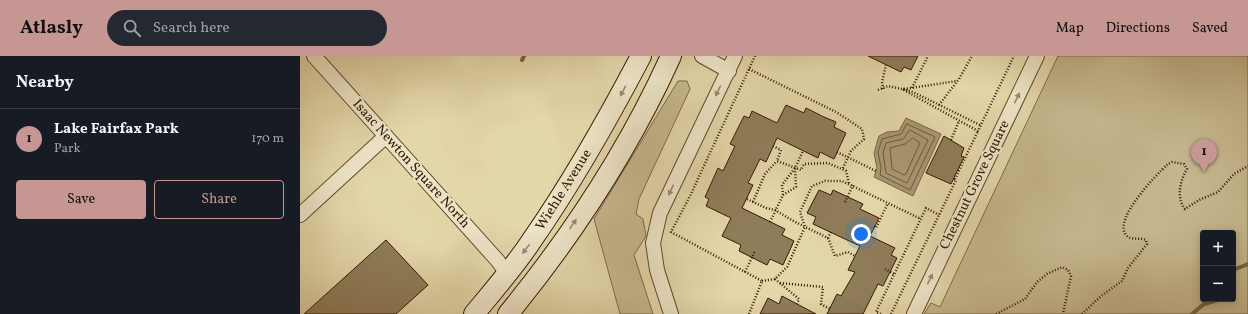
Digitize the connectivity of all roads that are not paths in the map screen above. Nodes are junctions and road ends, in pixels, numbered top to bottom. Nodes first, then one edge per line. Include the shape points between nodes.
1 (314, 56) edge
2 (641, 56) edge
3 (671, 56) edge
4 (702, 56) edge
5 (736, 56) edge
6 (1037, 56) edge
7 (729, 70) junction
8 (386, 136) junction
9 (300, 215) edge
10 (507, 274) junction
11 (474, 314) edge
12 (508, 314) edge
13 (671, 314) edge
14 (914, 314) edge

1 - 8 street, Isaac Newton Square North
2 -> 10 main road, Wiehle Avenue via 579,168 532,241
12 -> 3 main road, Wiehle Avenue via 540,273 602,181 638,120
4 - 7 street
5 - 7 street
14 -> 6 street, Chestnut Grove Square
7 -> 13 street via 660,213 654,243 658,270
8 - 9 street
8 - 10 street, Isaac Newton Square North
10 - 11 main road, Wiehle Avenue

